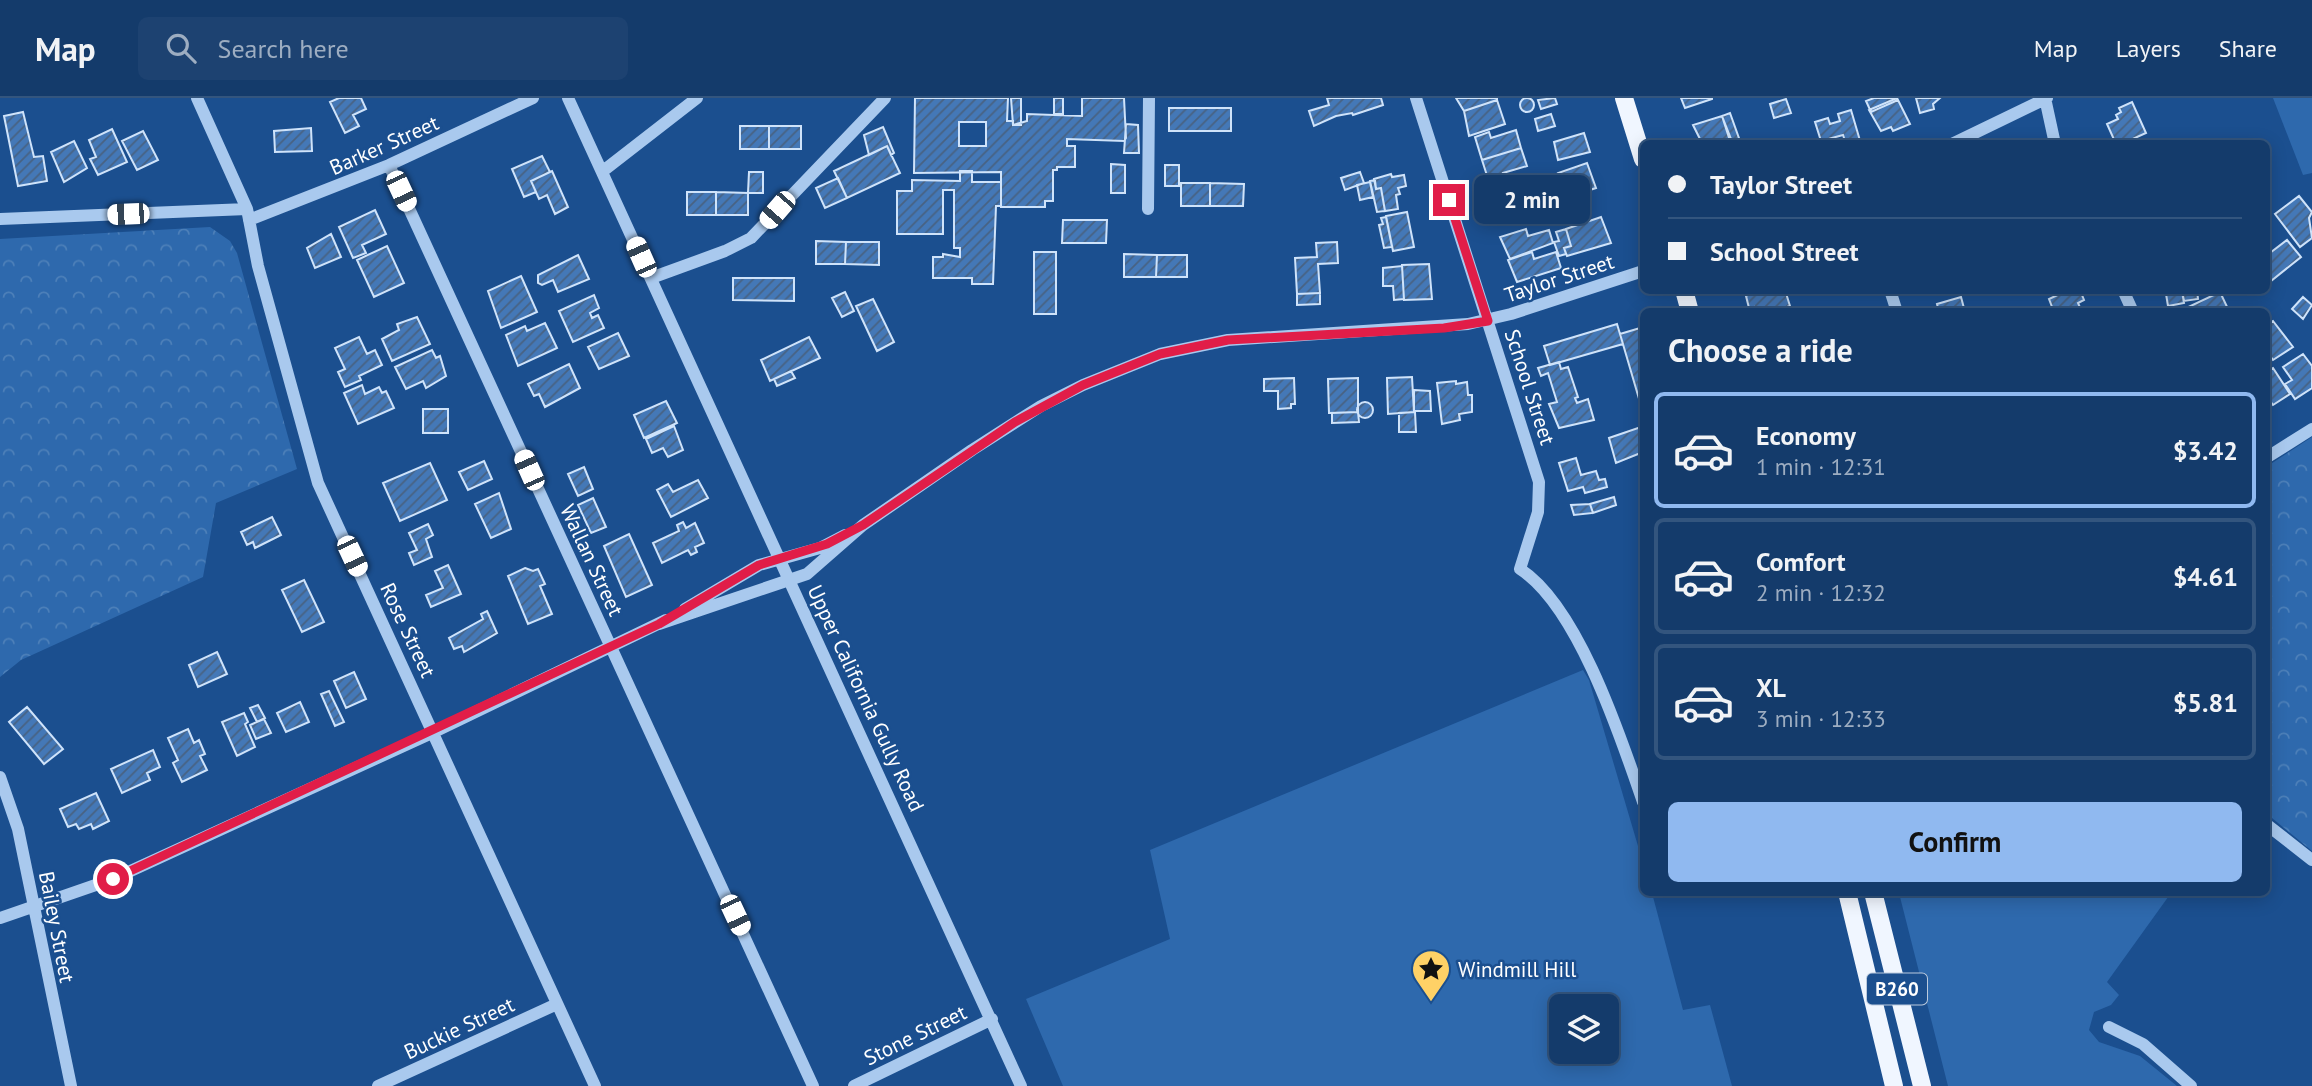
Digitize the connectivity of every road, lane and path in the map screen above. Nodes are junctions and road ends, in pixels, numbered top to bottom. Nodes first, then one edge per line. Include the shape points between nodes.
1 (197, 98) edge
2 (533, 98) edge
3 (568, 98) edge
4 (697, 98) edge
5 (885, 98) edge
6 (1149, 98) edge
7 (1416, 98) edge
8 (1624, 98) edge
9 (2046, 98) edge
10 (1960, 140) edge
11 (2054, 140) edge
12 (1640, 149) edge
13 (389, 165) junction
14 (603, 172) junction
15 (1148, 209) dead end
16 (248, 215) junction
17 (0, 219) edge
18 (1640, 272) edge
19 (651, 278) junction
20 (1488, 321) junction
21 (2312, 429) edge
22 (2270, 455) edge
23 (863, 525) junction
24 (780, 558) junction
25 (790, 581) junction
26 (659, 624) junction
27 (611, 648) junction
28 (434, 732) junction
29 (0, 777) edge
30 (1640, 794) edge
31 (2270, 827) edge
32 (2312, 860) edge
33 (1848, 896) edge
34 (1874, 896) edge
35 (34, 908) junction
36 (0, 918) edge
37 (557, 1004) junction
38 (992, 1019) junction
39 (2109, 1027) dead end
40 (71, 1086) edge
41 (378, 1086) edge
42 (596, 1086) edge
43 (813, 1086) edge
44 (854, 1086) edge
45 (1021, 1086) edge
46 (1894, 1086) edge
47 (1922, 1086) edge
48 (2192, 1086) edge

1 - 16 street, Rose Street
2 - 13 street, Barker Street
3 - 14 street, Upper California Gully Road
4 - 14 street
5 - 19 street via 751,238
6 - 15 street
7 - 20 street, School Street
8 - 12 main road
9 - 10 street
9 - 11 street
13 - 16 street, Barker Street
13 - 27 street, Wallan Street
14 - 19 street, Upper California Gully Road
16 - 17 street, Barker Street
16 - 28 street, Rose Street via 312,467
18 - 20 street, Taylor Street
19 - 24 street, Upper California Gully Road
20 - 23 street, Taylor Street via 1444,328 1228,340 1126,365 1041,406
20 - 30 street, School Street via 1541,491 1520,569 1558,611 1586,658
21 - 22 street
23 - 24 street, Taylor Street via 820,548
23 - 25 street, Taylor Street via 807,574
24 - 25 street, Upper California Gully Road
24 - 26 street, Taylor Street via 759,565
25 - 26 street, Taylor Street
25 - 38 street, Upper California Gully Road
26 - 27 street, Taylor Street
27 - 28 street, Taylor Street
27 - 43 street, Wallan Street
28 - 35 street, Taylor Street via 113,879
28 - 37 street, Rose Street
29 - 35 street, Bailey Street via 13,808
31 - 32 street
33 - 46 main road, B260
34 - 47 main road, B260
35 - 36 street, Taylor Street
35 - 40 street, Bailey Street
37 - 41 street, Buckie Street
37 - 42 street, Rose Street
38 - 44 street, Stone Street
38 - 45 street, Upper California Gully Road
39 - 48 street via 2143,1044

